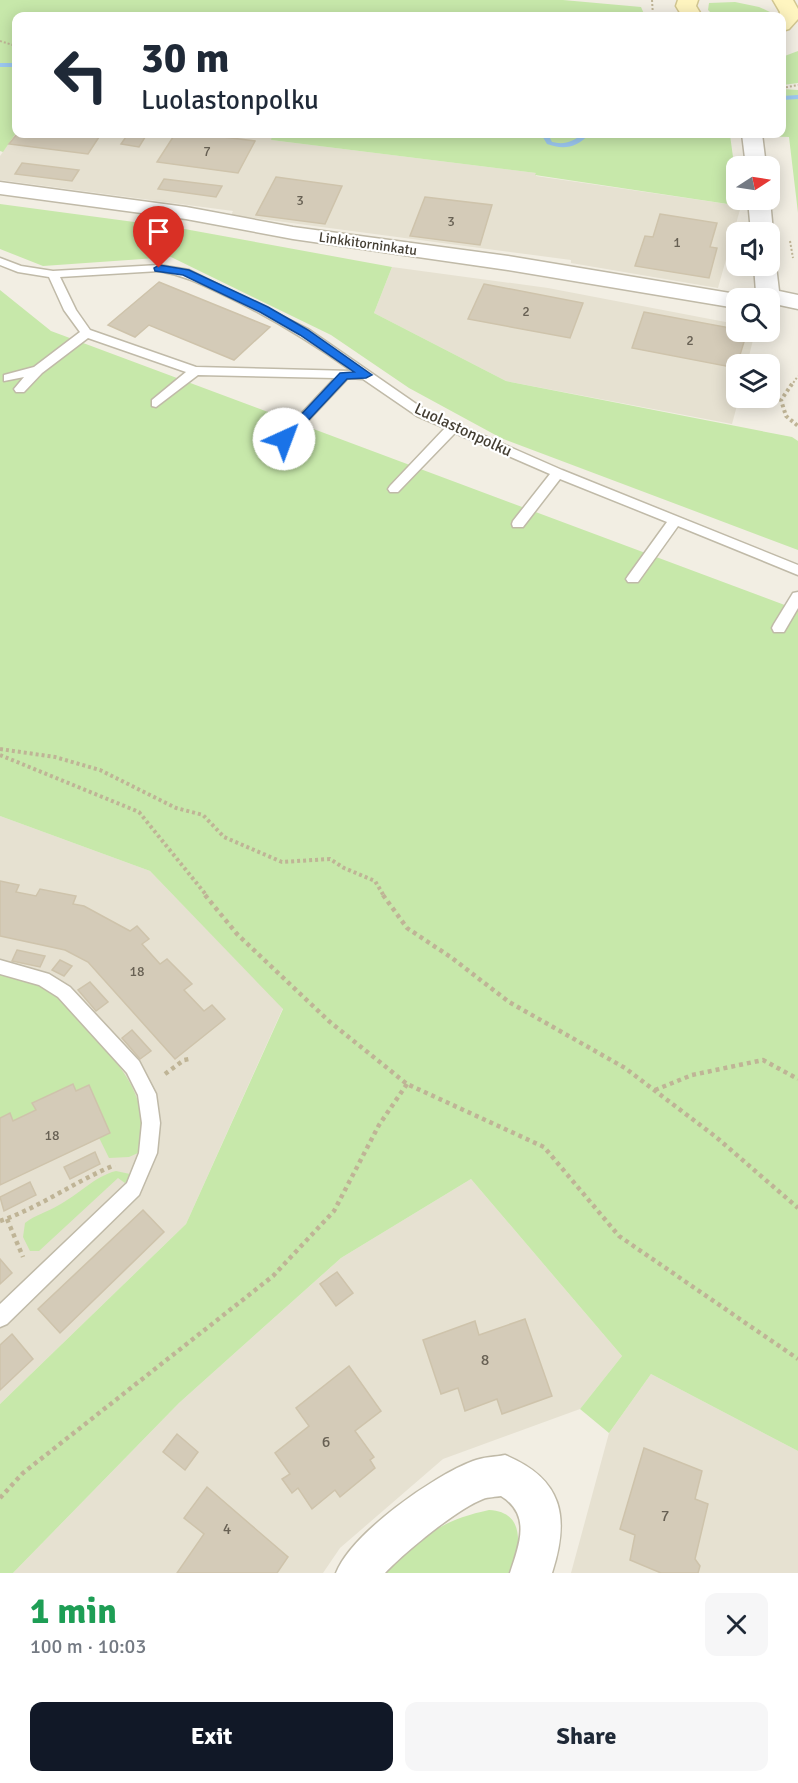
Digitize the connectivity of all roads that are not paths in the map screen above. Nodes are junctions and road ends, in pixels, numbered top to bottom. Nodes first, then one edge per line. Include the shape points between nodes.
1 (679, 0) edge
2 (688, 0) edge
3 (753, 138) edge
4 (755, 156) edge
5 (0, 188) edge
6 (0, 261) edge
7 (52, 274) junction
8 (726, 299) edge
9 (780, 300) edge
10 (798, 302) edge
11 (86, 333) junction
12 (38, 370) junction
13 (195, 371) junction
14 (366, 375) junction
15 (344, 376) junction
16 (8, 378) dead end
17 (20, 388) dead end
18 (156, 403) dead end
19 (453, 427) junction
20 (284, 439) dead end
21 (558, 473) junction
22 (394, 489) dead end
23 (676, 519) junction
24 (518, 524) dead end
25 (798, 570) edge
26 (633, 579) dead end
27 (798, 597) edge
28 (779, 628) dead end
29 (0, 967) edge
30 (0, 1317) edge
31 (357, 1573) edge
32 (531, 1573) edge

1 - 2 main road
3 - 4 street
5 - 8 street, Linkkitorninkatu via 186,213
6 - 7 lane, Luolastonpolku
7 - 11 lane
7 - 14 lane, Luolastonpolku via 159,268 185,272 284,321
9 - 10 street
11 - 12 lane
11 - 13 lane
12 - 16 lane
12 - 17 lane
13 - 15 lane
13 - 18 lane
14 - 15 lane
14 - 19 lane, Luolastonpolku via 421,413
15 - 20 lane
19 - 21 lane, Luolastonpolku
19 - 22 lane
21 - 23 lane, Luolastonpolku
21 - 24 lane
23 - 25 lane, Luolastonpolku
23 - 26 lane
27 - 28 lane
29 - 30 lane via 43,979 64,992 133,1067 147,1094 151,1123 148,1153 133,1189
31 - 32 street via 382,1546 429,1509 476,1480 504,1475 528,1489 542,1515

